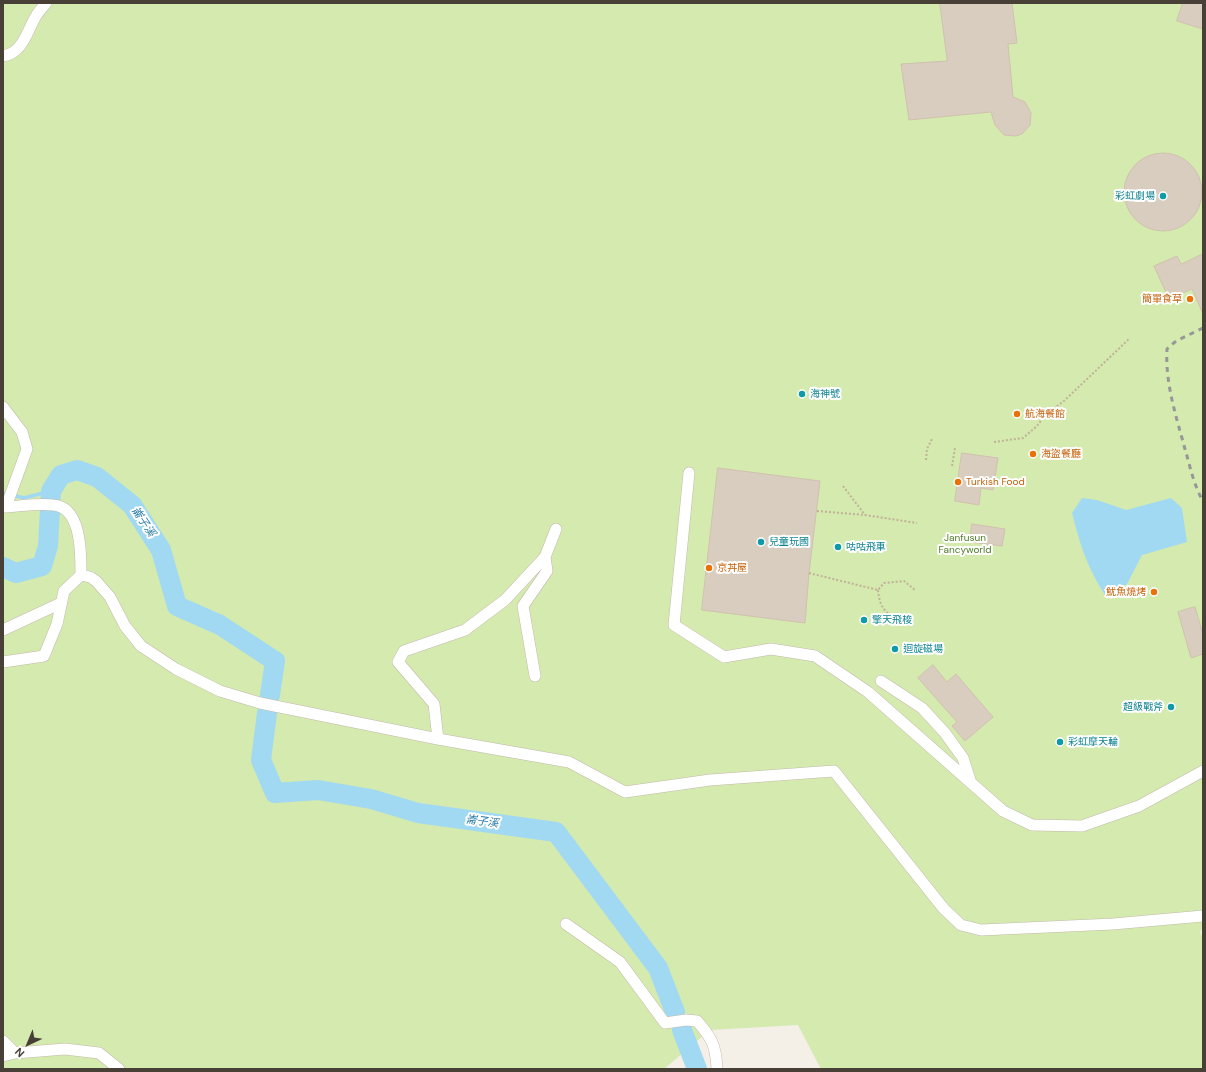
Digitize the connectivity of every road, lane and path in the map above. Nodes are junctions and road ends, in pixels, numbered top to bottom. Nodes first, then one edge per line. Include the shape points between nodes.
1 (46, 3) edge
2 (3, 56) edge
3 (1130, 338) dead end
4 (3, 406) edge
5 (932, 439) dead end
6 (994, 442) dead end
7 (955, 448) dead end
8 (926, 460) dead end
9 (952, 466) dead end
10 (688, 473) dead end
11 (844, 486) dead end
12 (5, 506) edge
13 (817, 511) dead end
14 (865, 515) junction
15 (917, 523) dead end
16 (556, 529) dead end
17 (545, 557) junction
18 (809, 573) dead end
19 (81, 575) junction
20 (878, 590) junction
21 (915, 590) dead end
22 (61, 603) junction
23 (909, 618) dead end
24 (3, 630) edge
25 (3, 662) edge
26 (535, 676) dead end
27 (881, 681) dead end
28 (438, 739) junction
29 (1203, 771) edge
30 (972, 783) junction
31 (1203, 916) edge
32 (566, 924) dead end
33 (3, 1041) edge
34 (16, 1053) junction
35 (3, 1056) edge
36 (119, 1069) edge
37 (717, 1069) edge

1 - 2 street via 36,16 21,46 11,55
3 - 6 path via 1023,438
4 - 12 street via 22,432 26,449
5 - 8 path via 927,449
7 - 9 path
10 - 30 street via 674,625 724,657 770,649 814,656 868,692
11 - 14 path
12 - 19 street via 54,504 70,514 81,540
13 - 14 path
14 - 15 path
16 - 17 street
17 - 26 street via 547,571 523,606
17 - 28 street via 505,600 465,630 404,651 398,662 434,704
18 - 20 path
19 - 22 street via 64,591
19 - 28 street via 96,581 110,597 125,626 141,646 176,669 220,691 260,702
20 - 21 path via 884,583 904,581
20 - 23 path via 879,601 886,611 894,618
22 - 24 street
22 - 25 street via 44,656
27 - 30 street via 922,708 945,733 963,758
28 - 31 street via 569,762 625,792 710,780 834,771 944,909 961,925 981,930 1112,924
29 - 30 street via 1139,806 1082,826 1032,825 1002,811
32 - 37 street via 620,962 665,1023 697,1021 710,1036 716,1051
33 - 34 street
34 - 35 street
34 - 36 street via 65,1049 98,1053

